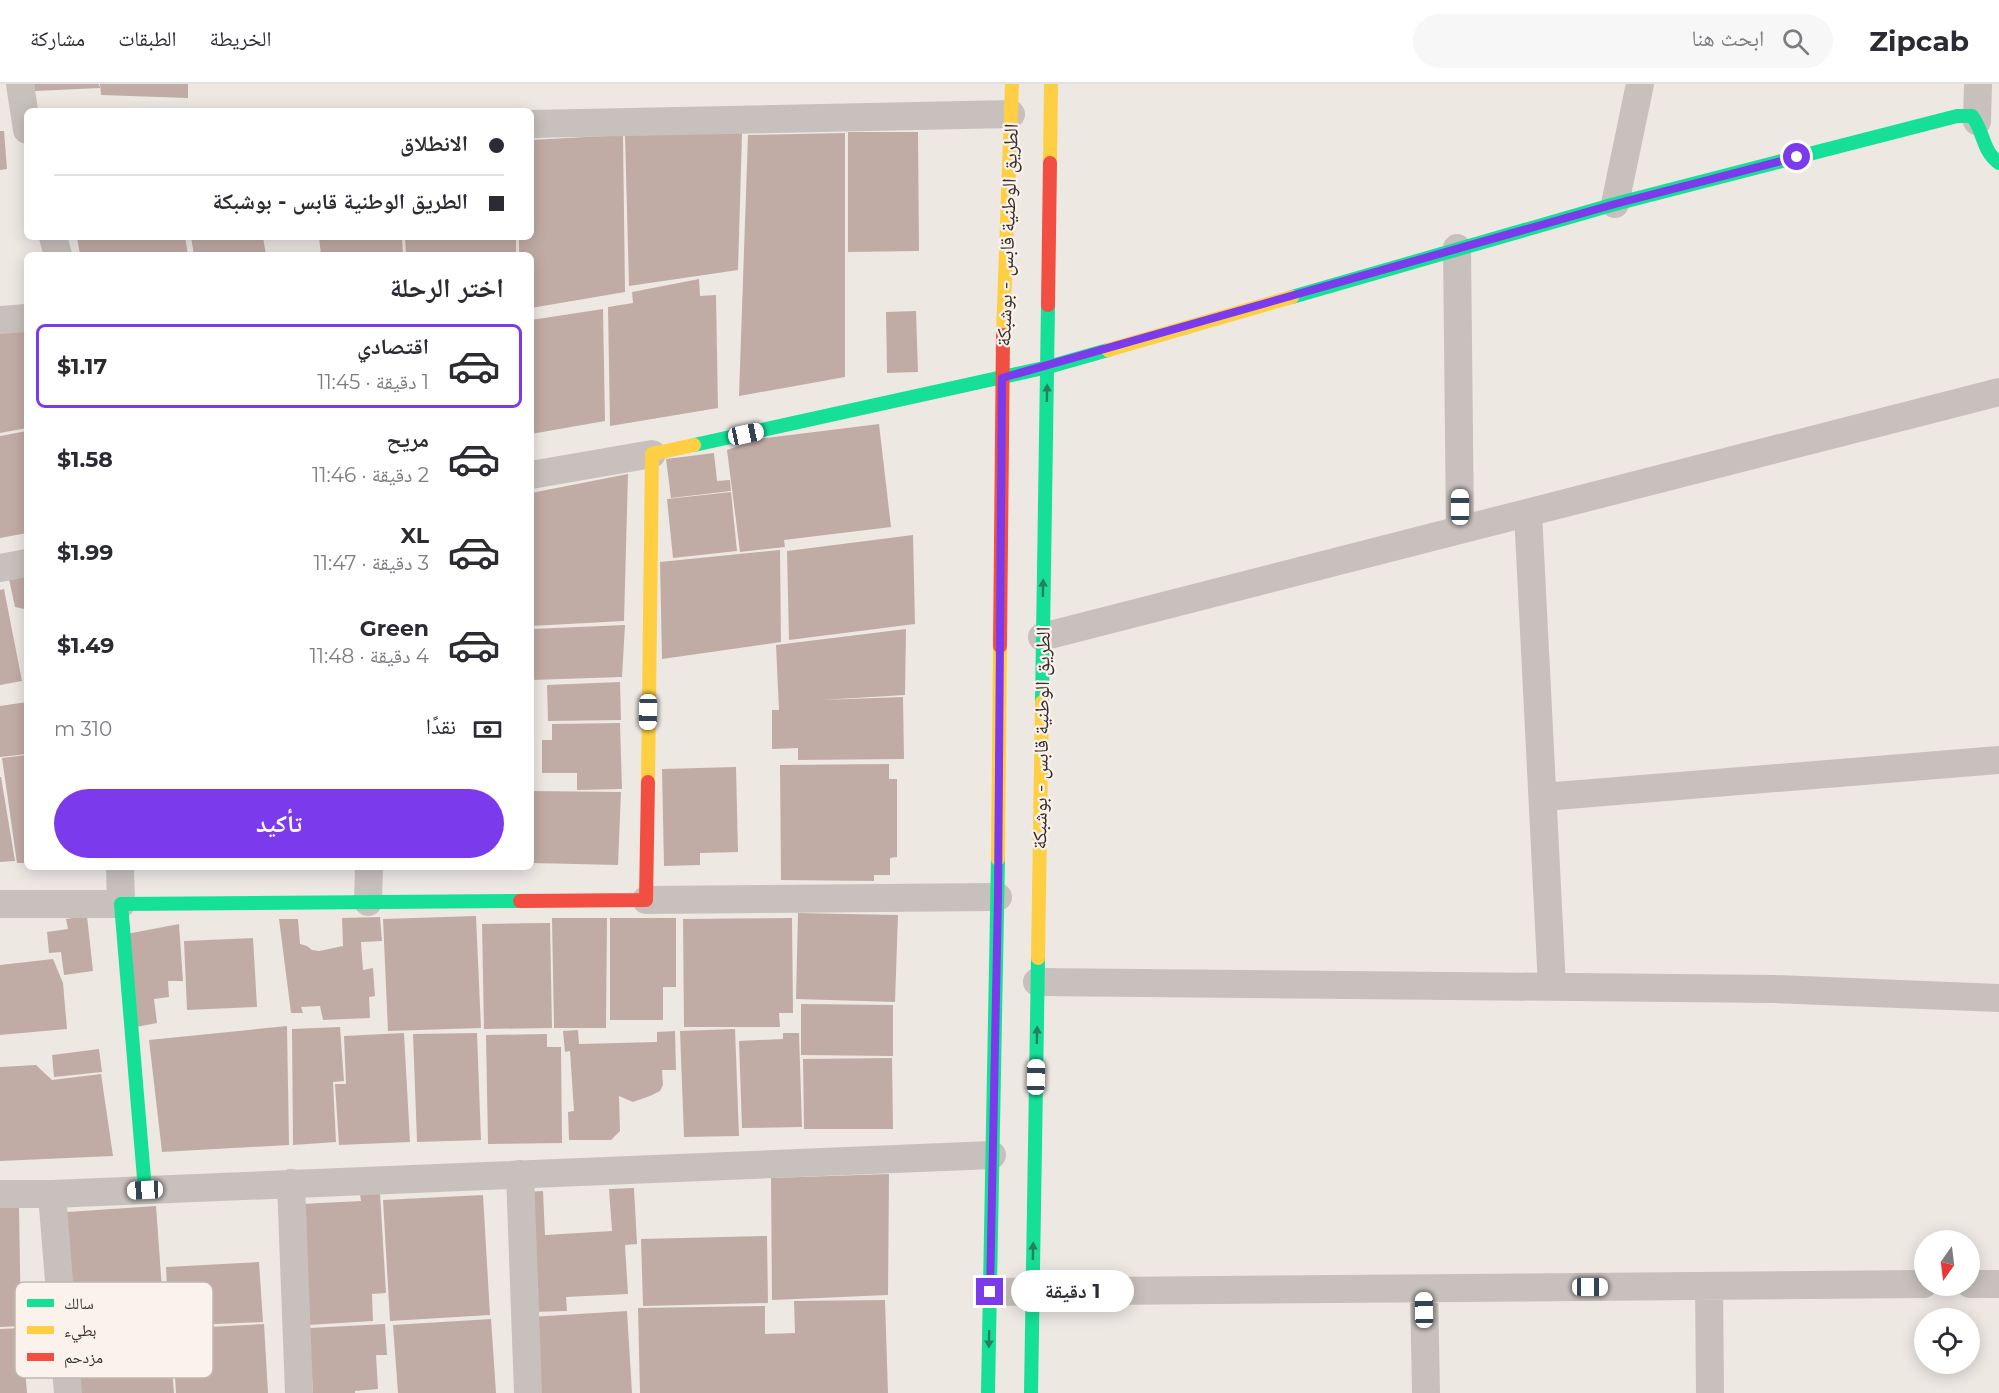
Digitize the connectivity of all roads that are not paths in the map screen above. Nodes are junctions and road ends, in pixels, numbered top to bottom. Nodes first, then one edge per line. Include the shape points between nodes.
1 (20, 84) edge
2 (1012, 84) edge
3 (1051, 84) edge
4 (1640, 84) edge
5 (1978, 84) edge
6 (24, 109) edge
7 (1011, 114) junction
8 (1977, 121) junction
9 (534, 124) edge
10 (1999, 163) edge
11 (1615, 204) junction
12 (1457, 248) junction
13 (24, 318) edge
14 (0, 320) edge
15 (1048, 367) junction
16 (1002, 378) junction
17 (1999, 392) edge
18 (652, 454) junction
19 (534, 474) edge
20 (1528, 513) junction
21 (1460, 530) junction
22 (24, 564) edge
23 (0, 568) edge
24 (1042, 637) junction
25 (1999, 760) edge
26 (1543, 797) junction
27 (120, 870) edge
28 (369, 870) edge
29 (998, 897) junction
30 (646, 900) junction
31 (368, 902) junction
32 (0, 904) edge
33 (121, 904) junction
34 (1037, 982) junction
35 (1552, 987) junction
36 (1999, 998) edge
37 (992, 1155) junction
38 (520, 1174) junction
39 (291, 1183) junction
40 (145, 1190) junction
41 (0, 1194) edge
42 (52, 1194) junction
43 (59, 1282) edge
44 (1914, 1284) edge
45 (1980, 1284) edge
46 (1999, 1284) edge
47 (1709, 1286) junction
48 (1424, 1289) junction
49 (990, 1292) junction
50 (1033, 1292) junction
51 (67, 1378) edge
52 (68, 1393) edge
53 (298, 1393) edge
54 (528, 1393) edge
55 (988, 1393) edge
56 (1031, 1393) edge
57 (1426, 1393) edge
58 (1710, 1393) edge

1 - 6 street
2 - 7 street, الطريق الوطنية قابس - بوشبكة
3 - 15 street, الطريق الوطنية قابس - بوشبكة
4 - 11 street
5 - 8 street
7 - 9 street
7 - 16 street, الطريق الوطنية قابس - بوشبكة
8 - 10 street via 1986,152
8 - 11 street via 1972,116 1957,116
11 - 12 street
12 - 15 street
12 - 21 street
13 - 14 street
15 - 16 street
24 -> 15 street, الطريق الوطنية قابس - بوشبكة
16 - 18 street
16 - 29 street, الطريق الوطنية قابس - بوشبكة
17 - 20 street
18 - 19 street
18 - 30 street
20 - 21 street
20 - 26 street
21 - 24 street
22 - 23 street
24 - 34 street, الطريق الوطنية قابس - بوشبكة
25 - 26 street
26 - 35 street
27 - 33 street
28 - 31 street
29 - 30 street
29 - 37 street, الطريق الوطنية قابس - بوشبكة
30 - 31 street
31 - 33 street
32 - 33 street
33 - 40 street
34 - 35 street
50 -> 34 street, الطريق الوطنية قابس - بوشبكة
35 - 36 street via 1775,988
37 - 38 street
37 - 49 street, الطريق الوطنية قابس - بوشبكة
38 - 39 street
38 - 54 street
39 - 40 street
39 - 53 street
40 - 42 street
41 - 42 street
42 - 43 street
44 - 47 street
45 - 46 street
47 - 48 street
47 - 58 street
48 - 50 street
48 - 57 street
49 - 50 street
49 -> 55 street, الطريق الوطنية قابس - بوشبكة
50 - 56 street, الطريق الوطنية قابس - بوشبكة
51 - 52 street

